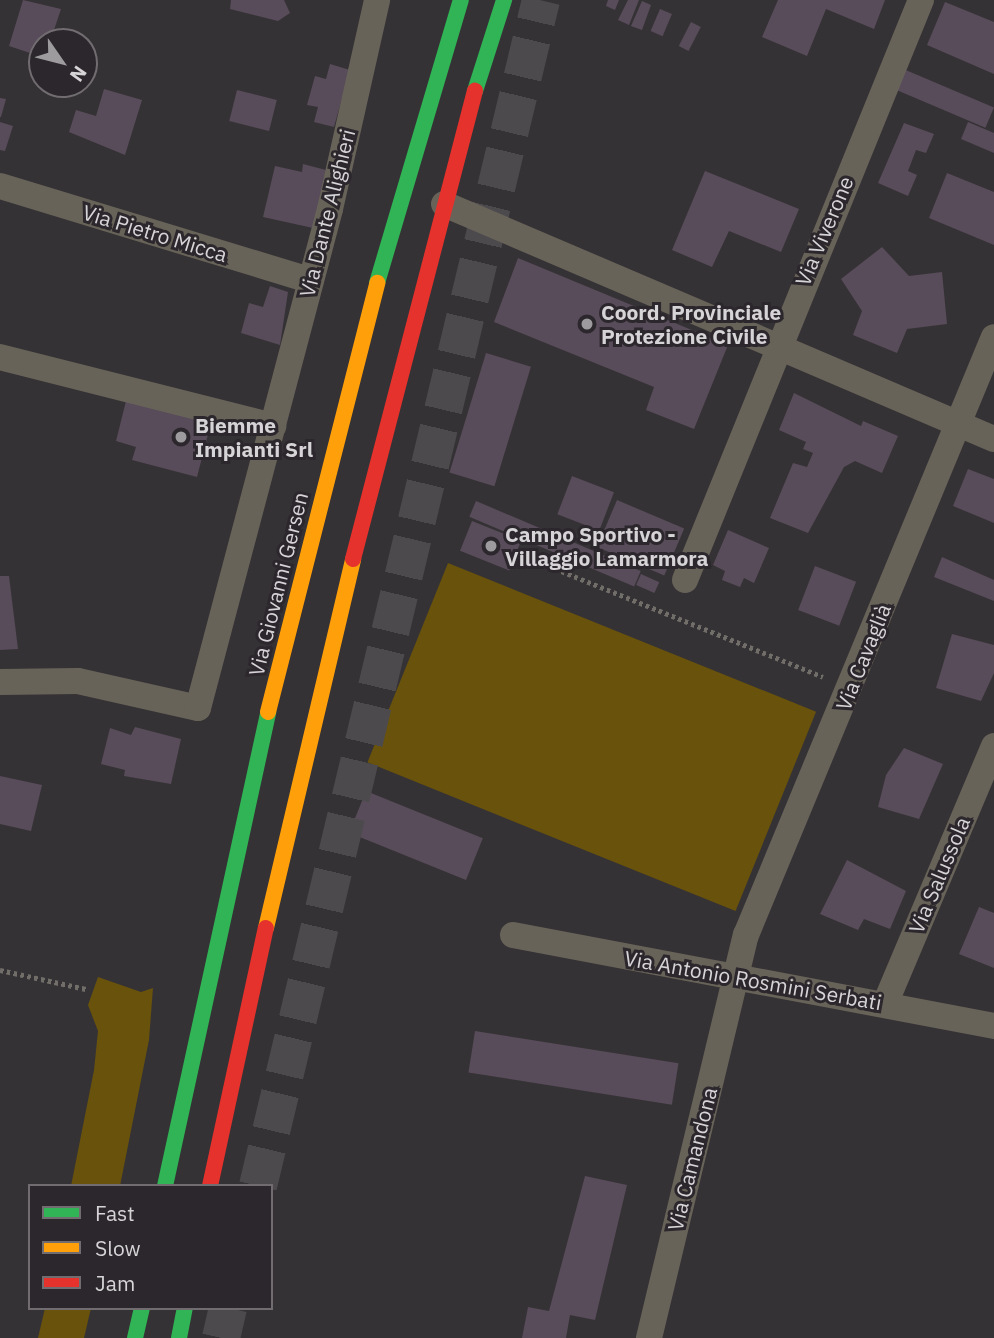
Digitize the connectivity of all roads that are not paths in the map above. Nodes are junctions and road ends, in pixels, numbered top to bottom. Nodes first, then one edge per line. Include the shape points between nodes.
1 (377, 0) edge
2 (461, 0) edge
3 (504, 0) edge
4 (921, 0) edge
5 (0, 186) edge
6 (444, 204) junction
7 (310, 280) junction
8 (994, 337) edge
9 (777, 344) junction
10 (0, 358) edge
11 (957, 423) junction
12 (273, 426) junction
13 (994, 439) edge
14 (685, 580) dead end
15 (0, 682) edge
16 (994, 747) edge
17 (513, 935) dead end
18 (736, 979) junction
19 (885, 1004) junction
20 (994, 1026) edge
21 (165, 1184) edge
22 (210, 1184) edge
23 (142, 1310) edge
24 (185, 1310) edge
25 (135, 1338) edge
26 (179, 1338) edge
27 (649, 1338) edge

1 - 7 street, Via Dante Alighieri
2 - 21 street, Via Giovanni Gersen via 387,242 264,727
3 - 6 street
4 - 9 street, Via Viverone
5 - 7 street, Via Pietro Micca
6 - 9 street
6 - 22 street via 273,873
7 - 12 street, Via Dante Alighieri
8 - 11 street, Via Cavaglià
9 - 11 street
9 - 14 street, Via Viverone
10 - 12 street
11 - 13 street
11 - 18 street, Via Cavaglià via 746,935
12 - 15 street, Via Dante Alighieri via 198,708 78,681
16 - 19 street, Via Salussola
17 - 18 street, Via Antonio Rosmini Serbati
18 - 19 street, Via Antonio Rosmini Serbati
18 - 27 street, Via Camandona
19 - 20 street, Via Antonio Rosmini Serbati
23 - 25 street
24 - 26 street

